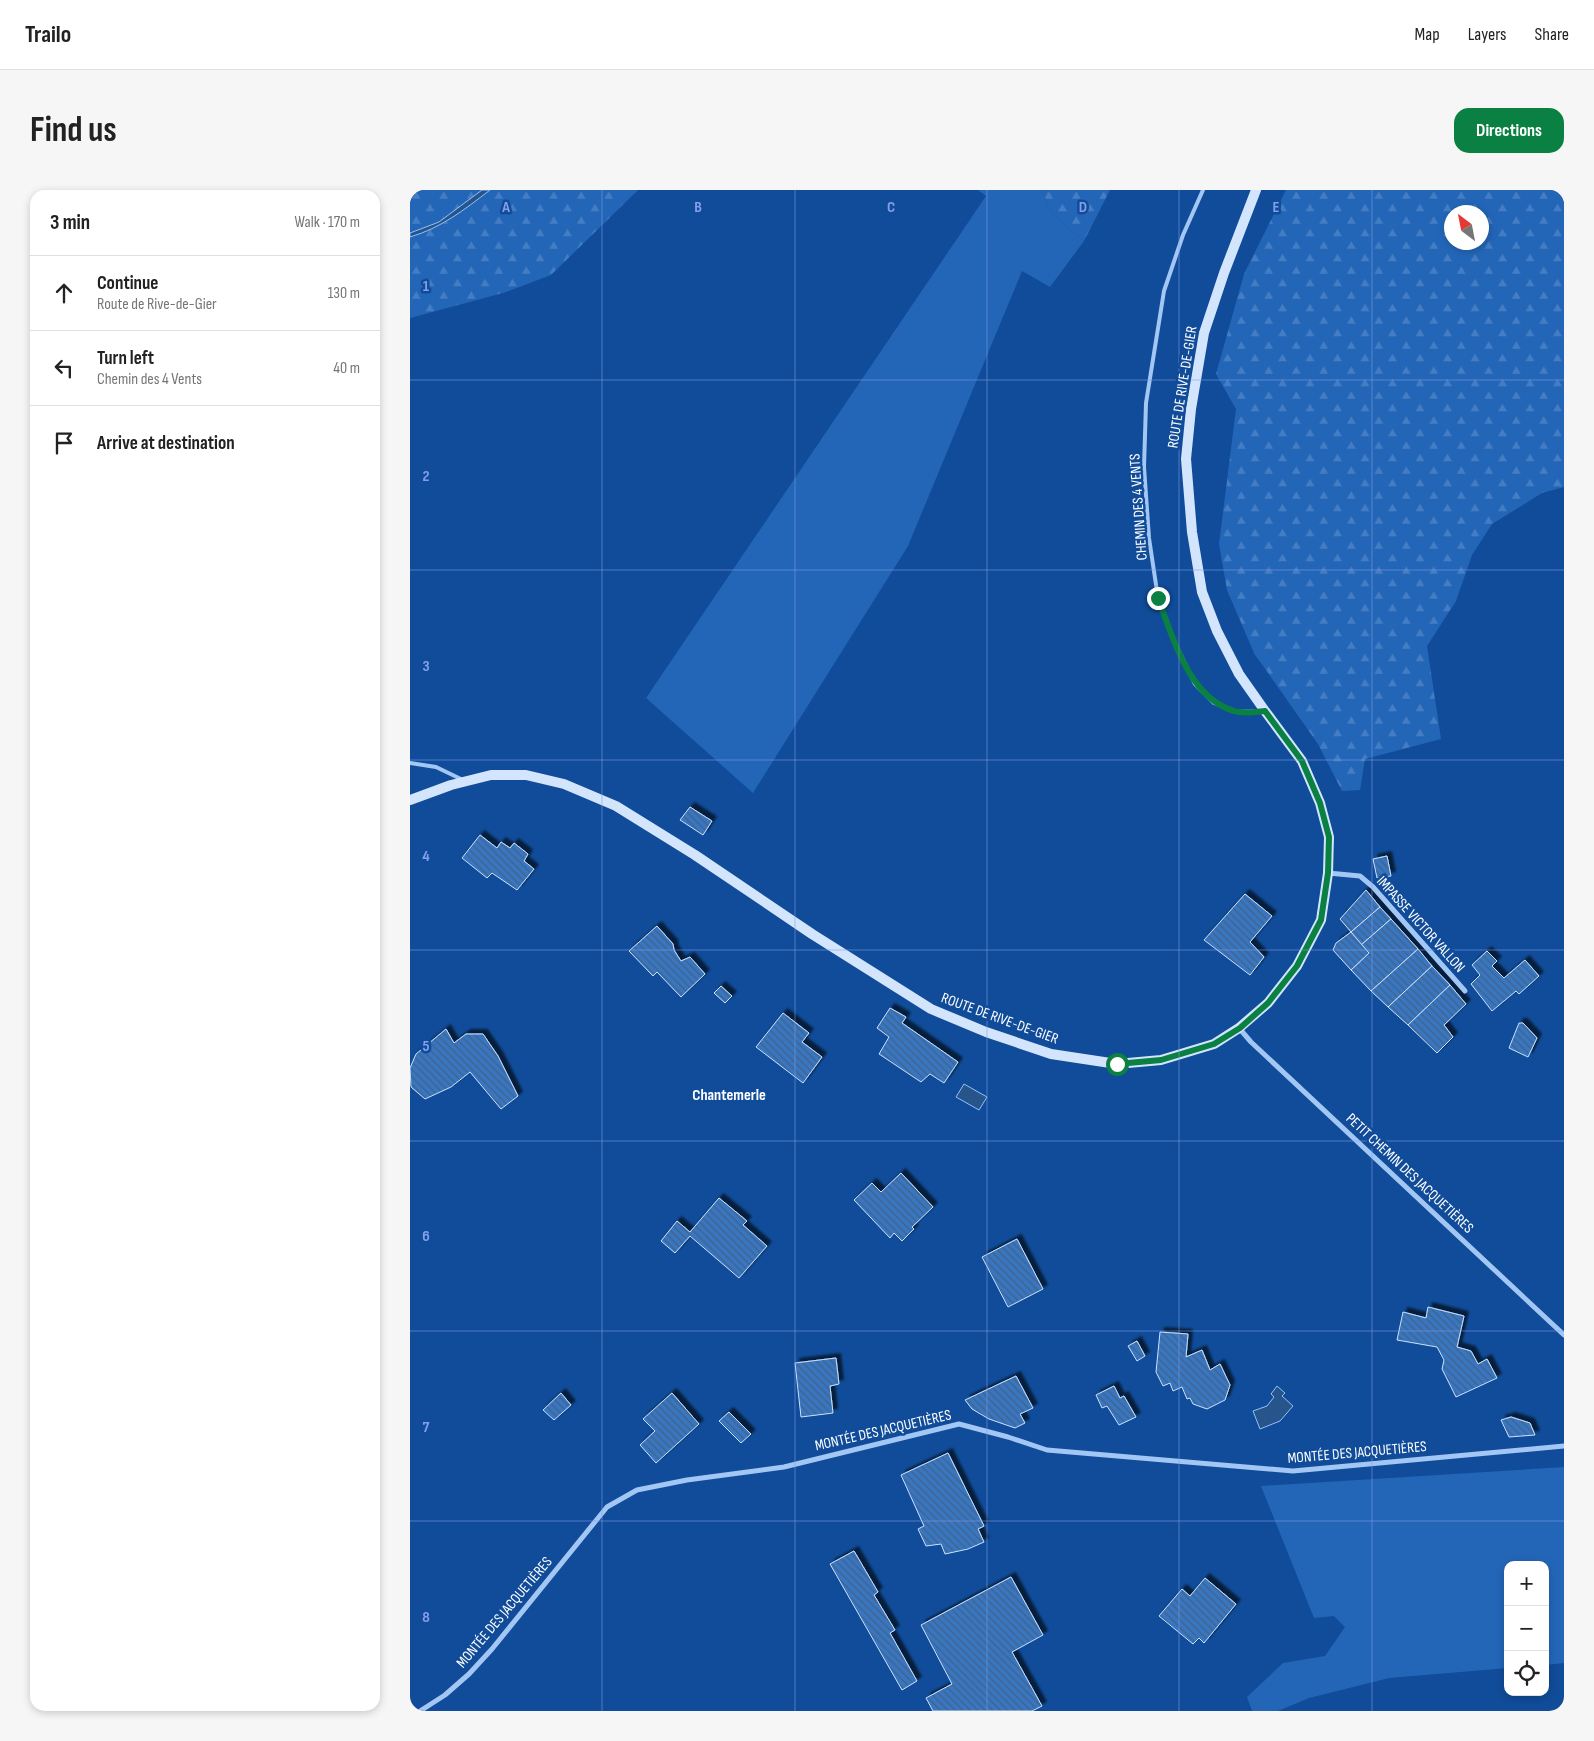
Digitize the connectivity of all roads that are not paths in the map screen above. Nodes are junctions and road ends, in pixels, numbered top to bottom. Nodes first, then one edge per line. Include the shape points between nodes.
1 (1203, 190) edge
2 (1256, 190) edge
3 (1265, 711) junction
4 (410, 763) edge
5 (465, 781) junction
6 (410, 800) edge
7 (1328, 873) junction
8 (1465, 991) dead end
9 (1240, 1028) junction
10 (1564, 1335) edge
11 (1564, 1446) edge
12 (420, 1711) edge

1 - 3 lane, CHEMIN DES 4 VENTS via 1164,291 1146,403 1144,467 1149,538 1158,598 1195,684 1214,703 1236,712
2 - 3 main road, ROUTE DE RIVE-DE-GIER via 1204,333 1186,459 1192,532 1202,592 1217,631
3 - 7 main road, ROUTE DE RIVE-DE-GIER via 1302,761 1320,803 1329,837
4 - 5 lane via 436,767
5 - 6 main road, ROUTE DE RIVE-DE-GIER
5 - 9 main road, ROUTE DE RIVE-DE-GIER via 491,775 526,775 564,784 616,806 931,1009 1051,1054 1117,1064 1161,1060 1214,1044
7 - 8 street, IMPASSE VICTOR VALLON via 1360,876 1373,887
7 - 9 main road, ROUTE DE RIVE-DE-GIER via 1321,920 1297,966 1268,1003
9 - 10 street, PETIT CHEMIN DES JACQUETIÈRES
11 - 12 street, MONTÉE DES JACQUETIÈRES via 1292,1471 1047,1450 959,1424 784,1467 637,1490 606,1507 470,1674

